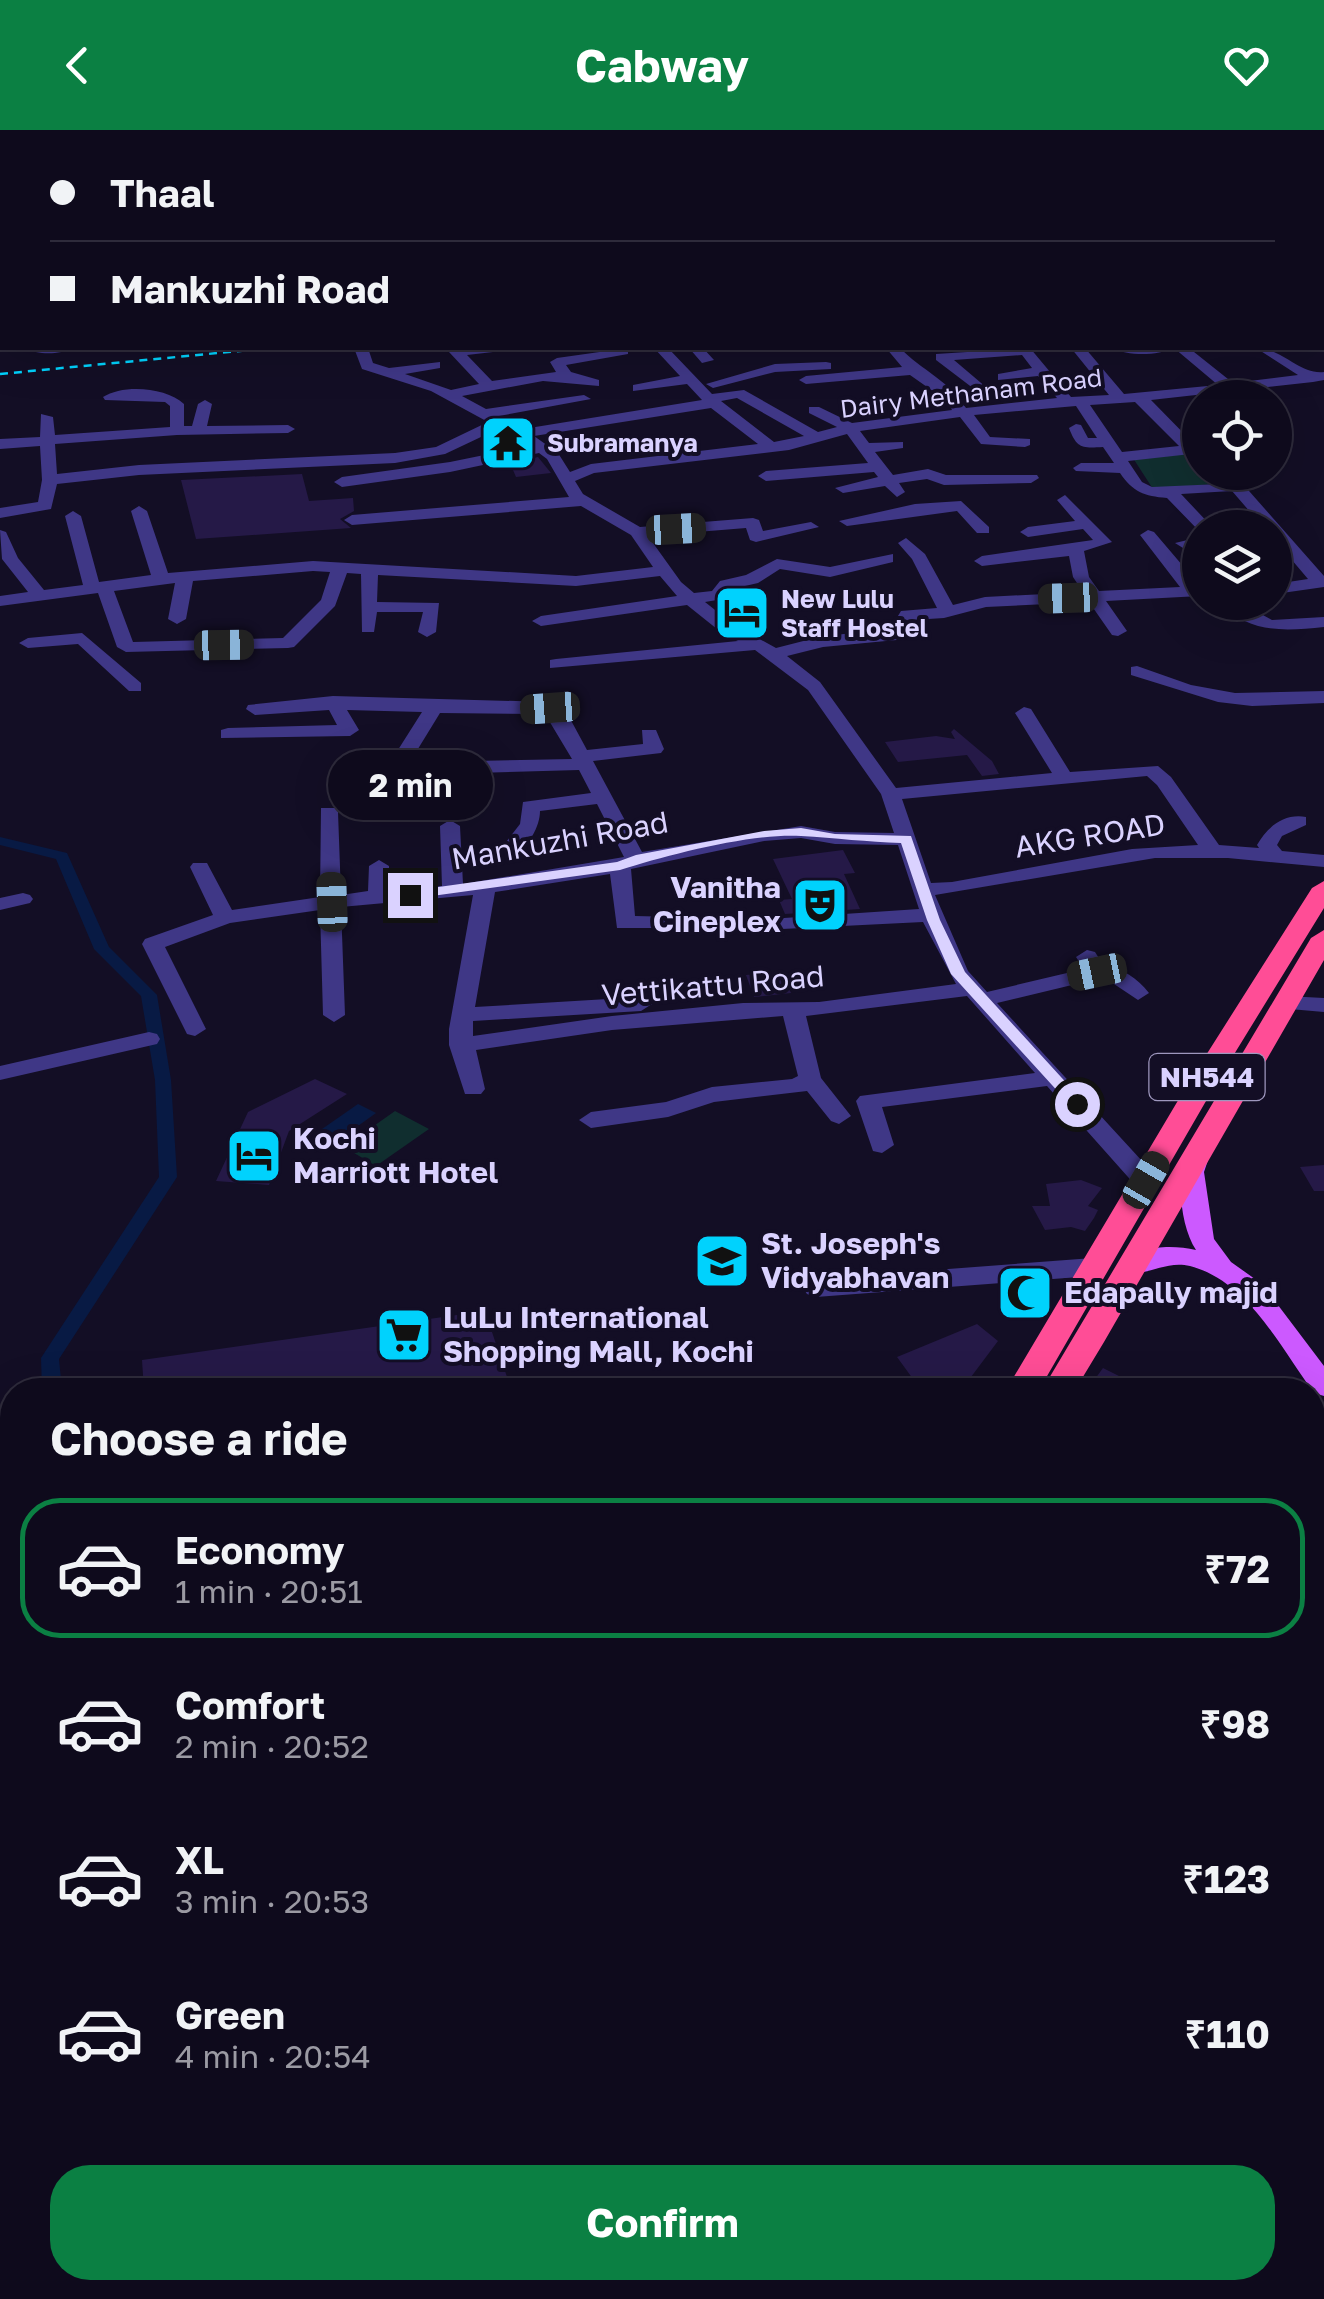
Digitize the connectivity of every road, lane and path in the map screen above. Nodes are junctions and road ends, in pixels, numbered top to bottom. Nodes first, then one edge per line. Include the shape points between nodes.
1 (362, 350) edge
2 (474, 350) edge
3 (667, 350) edge
4 (698, 350) edge
5 (884, 350) edge
6 (995, 350) edge
7 (1025, 350) edge
8 (1080, 350) edge
9 (1183, 350) edge
10 (1267, 350) edge
11 (623, 351) dead end
12 (936, 352) edge
13 (754, 356) dead end
14 (435, 364) dead end
15 (826, 366) dead end
16 (775, 368) junction
17 (913, 370) junction
18 (1044, 371) junction
19 (388, 372) junction
20 (1004, 377) dead end
21 (1319, 377) edge
22 (1219, 380) edge
23 (1292, 380) edge
24 (792, 382) dead end
25 (581, 386) junction
26 (490, 387) junction
27 (638, 388) dead end
28 (699, 389) junction
29 (982, 390) dead end
30 (1182, 393) edge
31 (448, 394) junction
32 (110, 397) dead end
33 (1140, 397) junction
34 (1120, 398) junction
35 (1074, 402) junction
36 (205, 404) dead end
37 (814, 410) dead end
38 (963, 413) junction
39 (46, 417) dead end
40 (491, 418) junction
41 (288, 428) dead end
42 (850, 428) junction
43 (1076, 428) dead end
44 (198, 430) junction
45 (232, 430) junction
46 (177, 431) junction
47 (116, 434) junction
48 (521, 434) junction
49 (689, 434) dead end
50 (816, 437) junction
51 (44, 440) junction
52 (1025, 442) dead end
53 (0, 444) edge
54 (898, 445) dead end
55 (771, 447) junction
56 (542, 448) junction
57 (866, 448) junction
58 (122, 454) dead end
59 (704, 456) junction
60 (1120, 456) junction
61 (233, 464) junction
62 (1081, 468) dead end
63 (882, 474) junction
64 (766, 476) dead end
65 (568, 478) junction
66 (1031, 478) dead end
67 (50, 480) junction
68 (342, 482) dead end
69 (843, 488) dead end
70 (1149, 492) junction
71 (1065, 500) dead end
72 (583, 501) junction
73 (915, 509) junction
74 (1188, 510) edge
75 (1257, 510) edge
76 (139, 511) dead end
77 (0, 514) edge
78 (73, 516) dead end
79 (352, 520) dead end
80 (847, 522) dead end
81 (1087, 524) junction
82 (812, 527) dead end
83 (983, 530) dead end
84 (637, 532) junction
85 (1028, 532) dead end
86 (0, 535) edge
87 (927, 535) dead end
88 (1148, 535) dead end
89 (1292, 549) edge
90 (1068, 550) junction
91 (887, 558) dead end
92 (982, 561) dead end
93 (340, 567) junction
94 (8, 568) edge
95 (370, 568) junction
96 (1142, 570) dead end
97 (664, 571) junction
98 (185, 577) junction
99 (162, 579) junction
100 (1182, 581) edge
101 (1322, 582) edge
102 (1292, 586) edge
103 (98, 587) junction
104 (1158, 593) junction
105 (39, 595) junction
106 (1182, 596) edge
107 (1092, 597) junction
108 (694, 599) junction
109 (0, 601) edge
110 (369, 607) junction
111 (949, 612) junction
112 (178, 619) dead end
113 (1247, 620) edge
114 (541, 621) dead end
115 (1324, 622) edge
116 (368, 628) dead end
117 (1118, 631) dead end
118 (427, 632) dead end
119 (28, 644) dead end
120 (766, 650) junction
121 (556, 664) dead end
122 (1137, 671) dead end
123 (135, 687) dead end
124 (1324, 698) edge
125 (333, 702) junction
126 (255, 708) dead end
127 (433, 710) junction
128 (1024, 713) dead end
129 (228, 734) dead end
130 (650, 734) dead end
131 (406, 753) dead end
132 (582, 760) junction
133 (474, 767) dead end
134 (1066, 780) junction
135 (891, 794) junction
136 (602, 798) junction
137 (328, 812) dead end
138 (1299, 820) dead end
139 (450, 826) dead end
140 (907, 839) junction
141 (512, 846) dead end
142 (1213, 852) junction
143 (1276, 857) junction
144 (628, 862) junction
145 (1324, 862) edge
146 (380, 866) dead end
147 (200, 867) dead end
148 (485, 887) junction
149 (1324, 888) edge
150 (926, 890) junction
151 (453, 892) junction
152 (378, 896) junction
153 (23, 899) dead end
154 (332, 902) junction
155 (0, 904) edge
156 (932, 914) junction
157 (225, 918) junction
158 (669, 922) dead end
159 (769, 924) dead end
160 (1324, 938) edge
161 (1138, 993) dead end
162 (977, 994) junction
163 (642, 1004) dead end
164 (1286, 1004) junction
165 (1324, 1004) edge
166 (793, 1010) junction
167 (334, 1015) dead end
168 (461, 1015) junction
169 (195, 1029) dead end
170 (149, 1040) dead end
171 (460, 1045) junction
172 (0, 1074) edge
173 (1054, 1078) junction
174 (810, 1079) junction
175 (473, 1089) dead end
176 (839, 1116) dead end
177 (590, 1120) dead end
178 (882, 1144) dead end
179 (1200, 1152) junction
180 (1146, 1180) junction
181 (1138, 1265) junction
182 (1093, 1267) junction
183 (1222, 1268) junction
184 (816, 1288) dead end
185 (1029, 1378) edge
186 (1066, 1378) edge
187 (1318, 1378) edge

1 - 19 street via 367,366
2 - 26 street via 456,352
3 - 28 street
4 - 28 street via 714,364
5 - 17 street
6 - 12 street
7 - 18 street
8 - 34 street
9 - 22 street
10 - 21 street
11 - 25 street via 557,362
12 - 29 street
13 - 16 street
14 - 19 street
15 - 16 street
16 - 28 street
17 - 24 street
17 - 38 street
18 - 20 street
18 - 35 street
19 - 31 street
21 - 23 street, Dairy Methanam Road
25 - 26 street
25 - 40 street
26 - 31 street
27 - 28 street
28 - 48 street
28 - 50 street via 738,393
28 - 55 street
30 - 33 street, Dairy Methanam Road
31 - 40 street
32 - 46 street via 158,386 177,404
33 - 34 street, Dairy Methanam Road
33 - 60 street via 1191,449
34 - 35 street, Dairy Methanam Road
35 - 38 street, Dairy Methanam Road
35 - 60 street
36 - 44 street
37 - 42 street
38 - 42 street, Dairy Methanam Road
38 - 52 street via 986,441
39 - 51 street
40 - 48 street
40 - 61 street via 440,450
41 - 45 street
42 - 50 street, Dairy Methanam Road
42 - 57 street
43 - 60 street via 1082,443
44 - 45 street
44 - 46 street
45 - 61 street
46 - 47 street
47 - 51 street
47 - 58 street
48 - 56 street
49 - 59 street
50 - 55 street, Dairy Methanam Road
51 - 53 street
51 - 67 street
54 - 57 street
55 - 59 street, Dairy Methanam Road
56 - 65 street
56 - 68 street
57 - 63 street
59 - 65 street, Dairy Methanam Road via 591,469
60 - 62 street
60 - 70 street via 1136,485
61 - 67 street
63 - 64 street
63 - 66 street
63 - 69 street
63 - 73 street
65 - 72 street
67 - 77 street via 45,506
70 - 74 street via 1171,493
70 - 75 street via 1236,486
71 - 81 street
72 - 79 street
72 - 84 street
73 - 80 street
73 - 83 street via 961,506
76 - 99 street
78 - 103 street
81 - 85 street
81 - 90 street via 1104,542
82 - 84 street via 756,537 753,523
84 - 97 street
86 - 94 street
87 - 111 street via 906,542 920,555
88 - 100 street
89 - 101 street
90 - 92 street
90 - 107 street via 1076,551
91 - 108 street via 830,572 776,564 726,584 717,595
93 - 95 street
93 - 98 street
93 - 103 street via 330,602 288,644 126,647
94 - 105 street
95 - 97 street via 576,581
95 - 110 street
96 - 104 street
97 - 108 street
98 - 99 street
98 - 112 street
99 - 103 street
101 - 102 street
103 - 105 street
104 - 106 street
104 - 107 street
105 - 109 street
107 - 111 street via 986,602
107 - 117 street
108 - 114 street
108 - 120 street
110 - 116 street
110 - 118 street via 433,607
111 - 120 street via 907,615 907,634
113 - 115 street via 1284,626
119 - 123 street via 82,638
120 - 121 street
120 - 135 street via 814,686
122 - 124 street via 1195,692
125 - 126 street
125 - 127 street
125 - 129 street via 350,730
127 - 131 street
127 - 132 street via 550,708
128 - 134 street
130 - 132 street via 654,749
132 - 133 street
132 - 136 street
134 - 135 street
134 - 142 street via 1151,770
135 - 140 street
136 - 141 street via 530,806 530,824
136 - 144 street
137 - 154 street
138 - 143 street via 1274,832 1267,844
139 - 151 street
140 - 144 street, Mankuzhi Road via 764,835
140 - 150 street
142 - 143 street, AKG ROAD
142 - 150 street, AKG ROAD via 1134,854
143 - 145 street, AKG ROAD
144 - 148 street, Mankuzhi Road
144 - 158 street via 625,923
146 - 152 street
147 - 157 street
148 - 151 street, Mankuzhi Road
148 - 168 street
149 - 180 highway, NH544
150 - 156 street
151 - 152 street, Mankuzhi Road
152 - 154 street, Mankuzhi Road
153 - 155 street
154 - 157 street, Mankuzhi Road
154 - 167 street
156 - 159 street
156 - 162 street via 958,974
157 - 169 street, Mankuzhi Road via 152,944
160 - 164 highway, NH544
161 - 162 street, Vettikattu Road via 1092,964
162 - 166 street, Vettikattu Road
162 - 173 street
163 - 168 street
164 - 165 street
164 - 179 highway, NH544
166 - 171 street, Vettikattu Road via 612,1023
166 - 174 street
168 - 171 street
170 - 172 street
171 - 175 street
173 - 178 street via 868,1101
173 - 180 street
174 - 176 street
174 - 177 street
179 - 181 highway, NH544
179 - 183 main road via 1192,1172 1198,1223
180 - 182 highway, NH544
181 - 183 main road via 1156,1253
181 - 186 highway, NH544
182 - 184 street
182 - 185 highway, NH544
183 - 187 main road via 1253,1291

